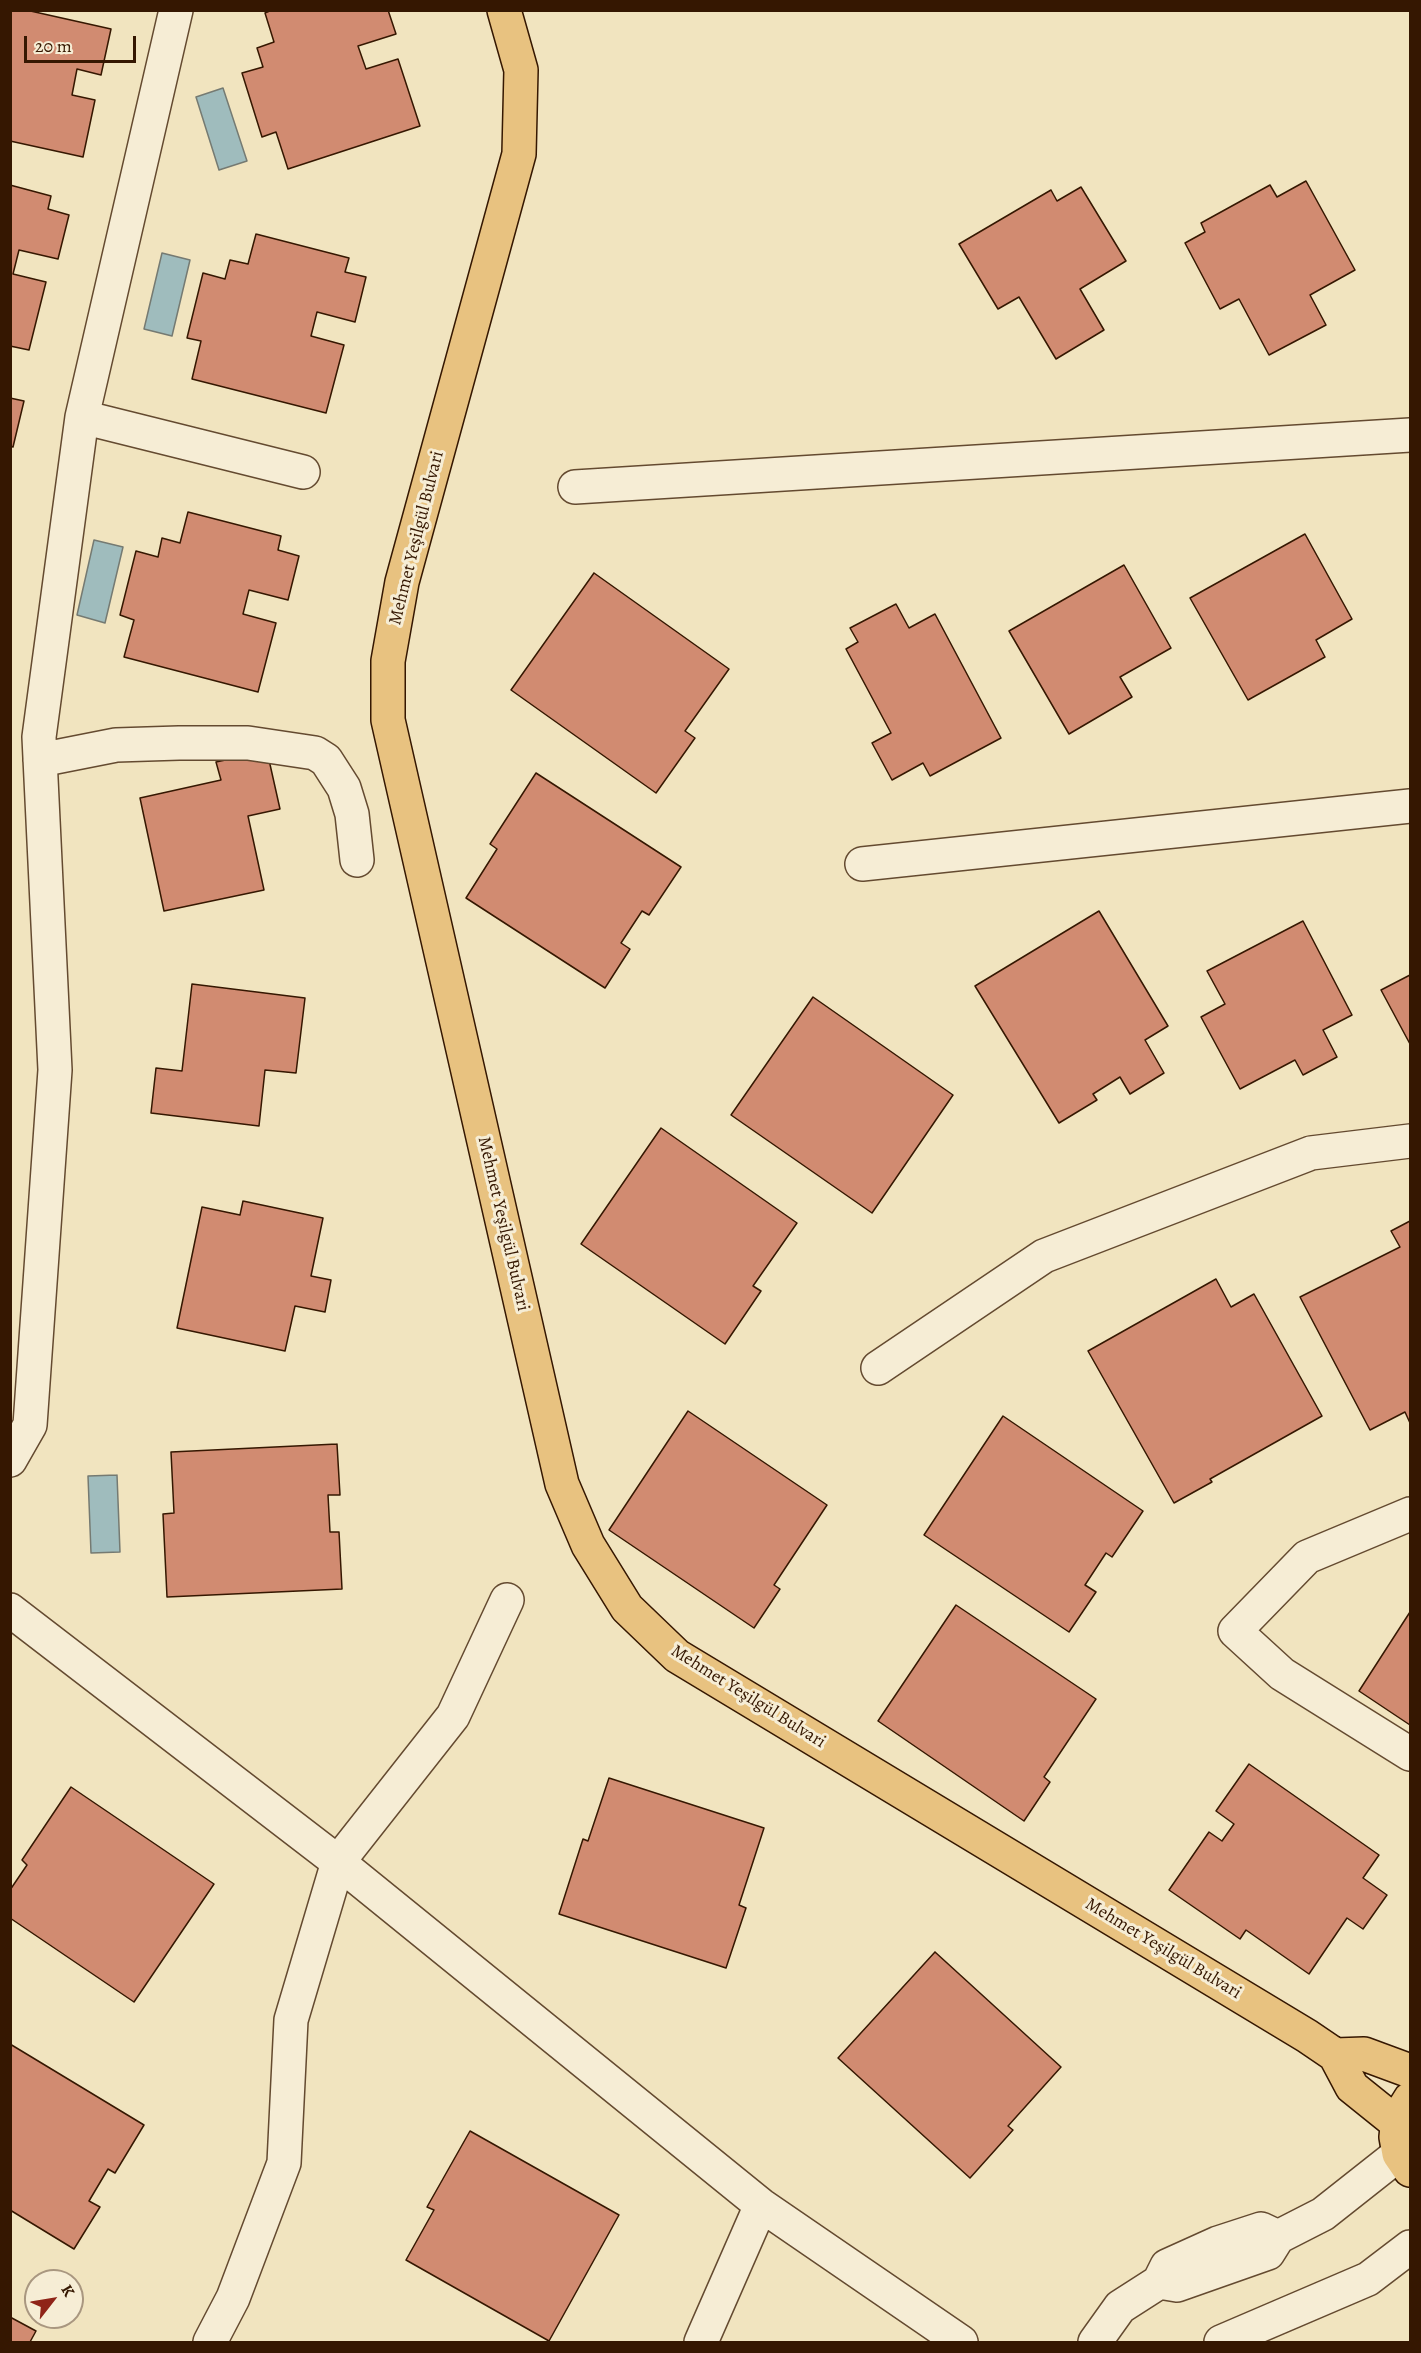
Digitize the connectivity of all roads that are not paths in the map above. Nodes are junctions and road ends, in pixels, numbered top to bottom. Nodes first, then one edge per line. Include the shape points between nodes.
1 (176, 10) edge
2 (504, 10) edge
3 (82, 417) junction
4 (1410, 435) edge
5 (303, 472) dead end
6 (575, 487) dead end
7 (40, 760) junction
8 (1410, 806) edge
9 (357, 860) dead end
10 (862, 864) dead end
11 (1410, 1141) edge
12 (879, 1368) dead end
13 (10, 1460) edge
14 (1410, 1514) edge
15 (507, 1600) dead end
16 (10, 1610) edge
17 (1410, 1754) edge
18 (338, 1862) junction
19 (1335, 2055) junction
20 (1410, 2071) edge
21 (1404, 2137) edge
22 (761, 2205) junction
23 (1410, 2247) edge
24 (210, 2343) edge
25 (701, 2343) edge
26 (961, 2343) edge
27 (1095, 2343) edge
28 (1221, 2343) edge

1 - 3 street
2 - 19 main road, Mehmet Yeşilgül Bulvari via 521,70 519,154 402,582 388,661 388,720 562,1485 588,1545 627,1608 676,1656
3 - 5 street
3 - 7 street via 39,737
4 - 6 street
7 - 9 street via 116,745 179,743 248,743 315,753 326,760 344,789 352,814
7 - 13 street via 55,1070 30,1425
8 - 10 street
11 - 12 street via 1311,1154 1044,1256
14 - 17 street via 1307,1557 1235,1631 1282,1674
15 - 18 street via 453,1716
16 - 18 street
18 - 22 street
18 - 24 street via 291,2020 284,2163 233,2298
19 - 20 main road via 1364,2054
19 - 21 main road via 1352,2087
21 - 27 street via 1323,2214 1278,2237 1268,2253 1177,2285 1159,2282 1120,2307
22 - 25 street
22 - 26 street
23 - 28 street via 1368,2280

